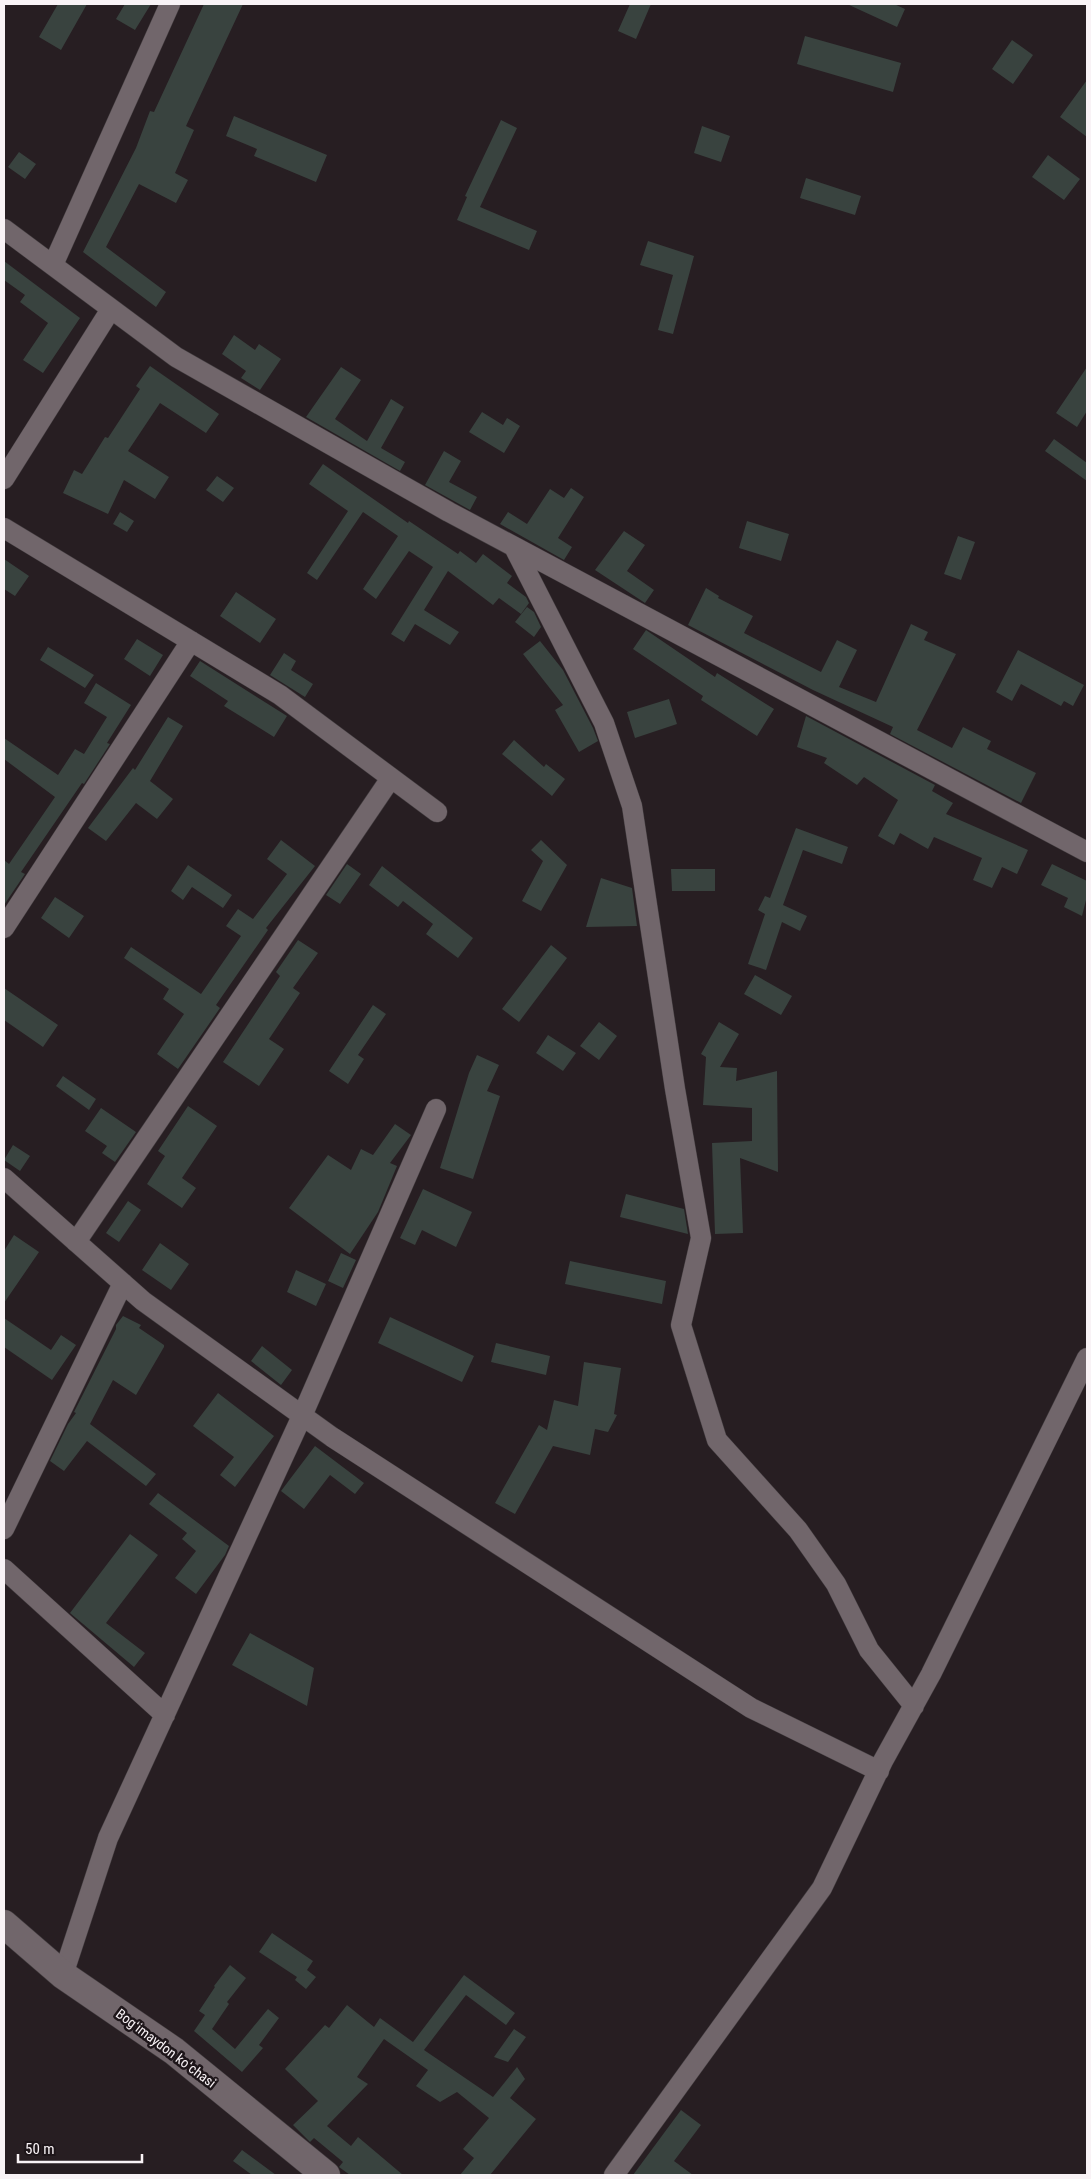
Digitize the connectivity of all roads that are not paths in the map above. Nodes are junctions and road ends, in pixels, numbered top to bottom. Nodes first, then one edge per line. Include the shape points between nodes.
1 (170, 4) edge
2 (4, 229) edge
3 (53, 266) junction
4 (111, 309) junction
5 (4, 479) edge
6 (4, 528) edge
7 (514, 547) junction
8 (192, 641) junction
9 (391, 778) junction
10 (437, 812) dead end
11 (1087, 852) edge
12 (4, 928) edge
13 (436, 1109) dead end
14 (4, 1178) edge
15 (76, 1242) junction
16 (123, 1283) junction
17 (1087, 1358) edge
18 (302, 1416) junction
19 (4, 1529) edge
20 (4, 1568) edge
21 (914, 1706) junction
22 (165, 1715) junction
23 (879, 1771) junction
24 (4, 1924) edge
25 (63, 1974) junction
26 (326, 2175) edge
27 (614, 2175) edge

1 - 3 street
2 - 3 street
3 - 4 street
4 - 5 street
4 - 7 street via 176,357
6 - 8 street
7 - 11 street
7 - 21 street via 604,723 632,806 701,1238 681,1326 717,1440 798,1530 836,1584 869,1650
8 - 9 street via 280,695
8 - 12 street
9 - 10 street
9 - 15 street
13 - 18 street
14 - 15 street
15 - 16 street
16 - 18 street via 143,1301
16 - 19 street
17 - 21 street
18 - 22 street
18 - 23 street via 751,1708
20 - 22 street
21 - 23 street
22 - 25 street via 108,1838
23 - 27 street via 822,1888
24 - 25 main road, Bogʻimaydon koʻchasi
25 - 26 main road, Bogʻimaydon koʻchasi via 174,2050

